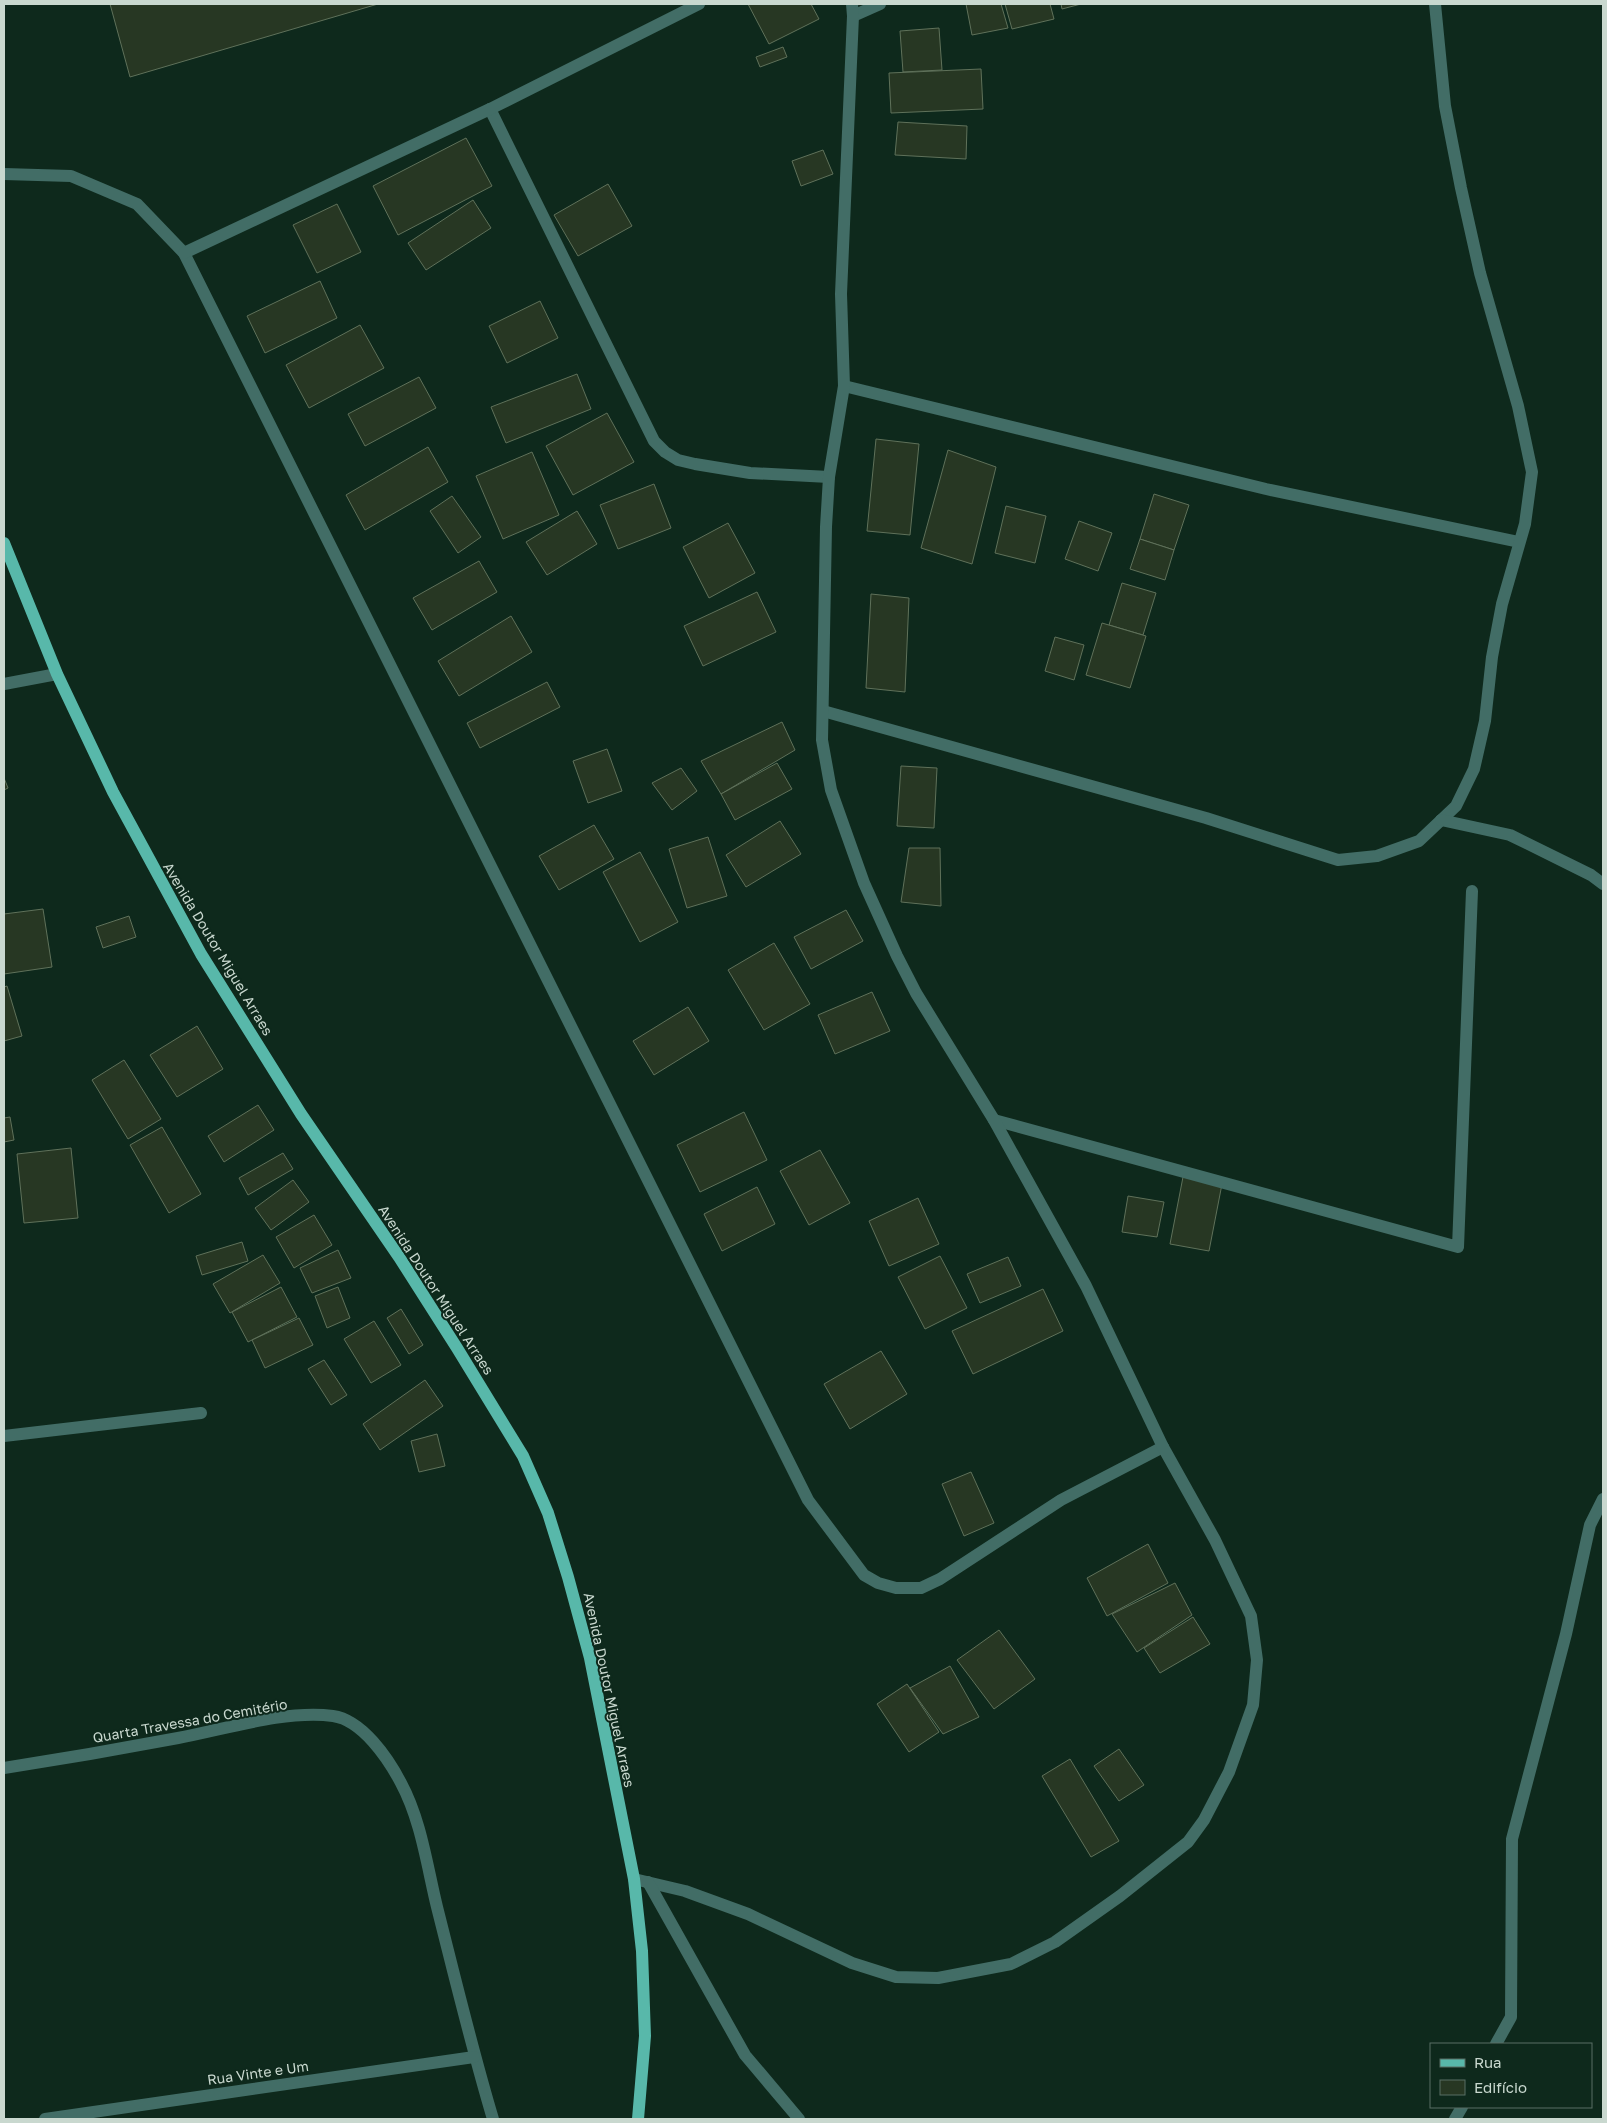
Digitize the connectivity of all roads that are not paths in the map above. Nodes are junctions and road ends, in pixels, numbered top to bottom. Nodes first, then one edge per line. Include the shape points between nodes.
1 (699, 4) edge
2 (880, 4) edge
3 (1435, 4) edge
4 (853, 10) edge
5 (490, 109) junction
6 (4, 174) edge
7 (184, 253) junction
8 (844, 386) junction
9 (829, 477) junction
10 (1519, 542) junction
11 (4, 543) edge
12 (57, 674) junction
13 (4, 684) edge
14 (822, 711) junction
15 (1441, 820) junction
16 (1603, 884) edge
17 (1472, 891) dead end
18 (994, 1120) junction
19 (201, 1413) dead end
20 (4, 1436) edge
21 (1164, 1446) junction
22 (1603, 1499) edge
23 (4, 1768) edge
24 (634, 1879) junction
25 (648, 1882) junction
26 (1497, 2043) edge
27 (474, 2057) junction
28 (1461, 2108) edge
29 (45, 2119) edge
30 (493, 2119) edge
31 (638, 2119) edge
32 (799, 2119) edge
33 (1455, 2119) edge

1 - 5 street
2 - 4 street
3 - 10 street via 1445,106 1460,188 1518,406 1532,472 1530,498
4 - 8 street via 841,294
5 - 7 street
5 - 9 street via 654,441 678,460 696,464 750,473
6 - 7 street via 71,176 137,204
7 - 21 street via 808,1500 864,1575 878,1584 921,1588 1061,1500
8 - 9 street
8 - 10 street via 1266,489
9 - 14 street
10 - 15 street via 1502,604 1485,721 1474,769 1456,806
11 - 12 main road, Avenida Doutor Miguel Arraes
12 - 13 street
12 - 24 main road, Avenida Doutor Miguel Arraes via 117,800 201,954 301,1114 458,1348 523,1456 548,1513 590,1658
14 - 15 street via 1196,815 1338,860 1378,856 1419,840
14 - 18 street via 822,740 831,790 864,883 916,993
15 - 16 street via 1510,834
17 - 18 street via 1458,1247
18 - 21 street via 1086,1286
19 - 20 street
21 - 25 street via 1215,1540 1251,1616 1257,1660 1253,1706 1238,1749 1204,1820 1188,1842 1055,1942 1011,1964 938,1978 896,1977 852,1964 748,1914 685,1891
22 - 26 street via 1590,1525 1566,1634 1512,1839 1511,2017
23 - 27 street, Quarta Travessa do Cemitério via 275,1718 334,1716 351,1723 365,1732 401,1783 416,1821
24 - 25 street
24 - 31 main road, Avenida Doutor Miguel Arraes via 642,1951 645,2036
25 - 32 street via 745,2055
27 - 29 street, Rua Vinte e Um
27 - 30 street, Quarta Travessa do Cemitério
28 - 33 street

